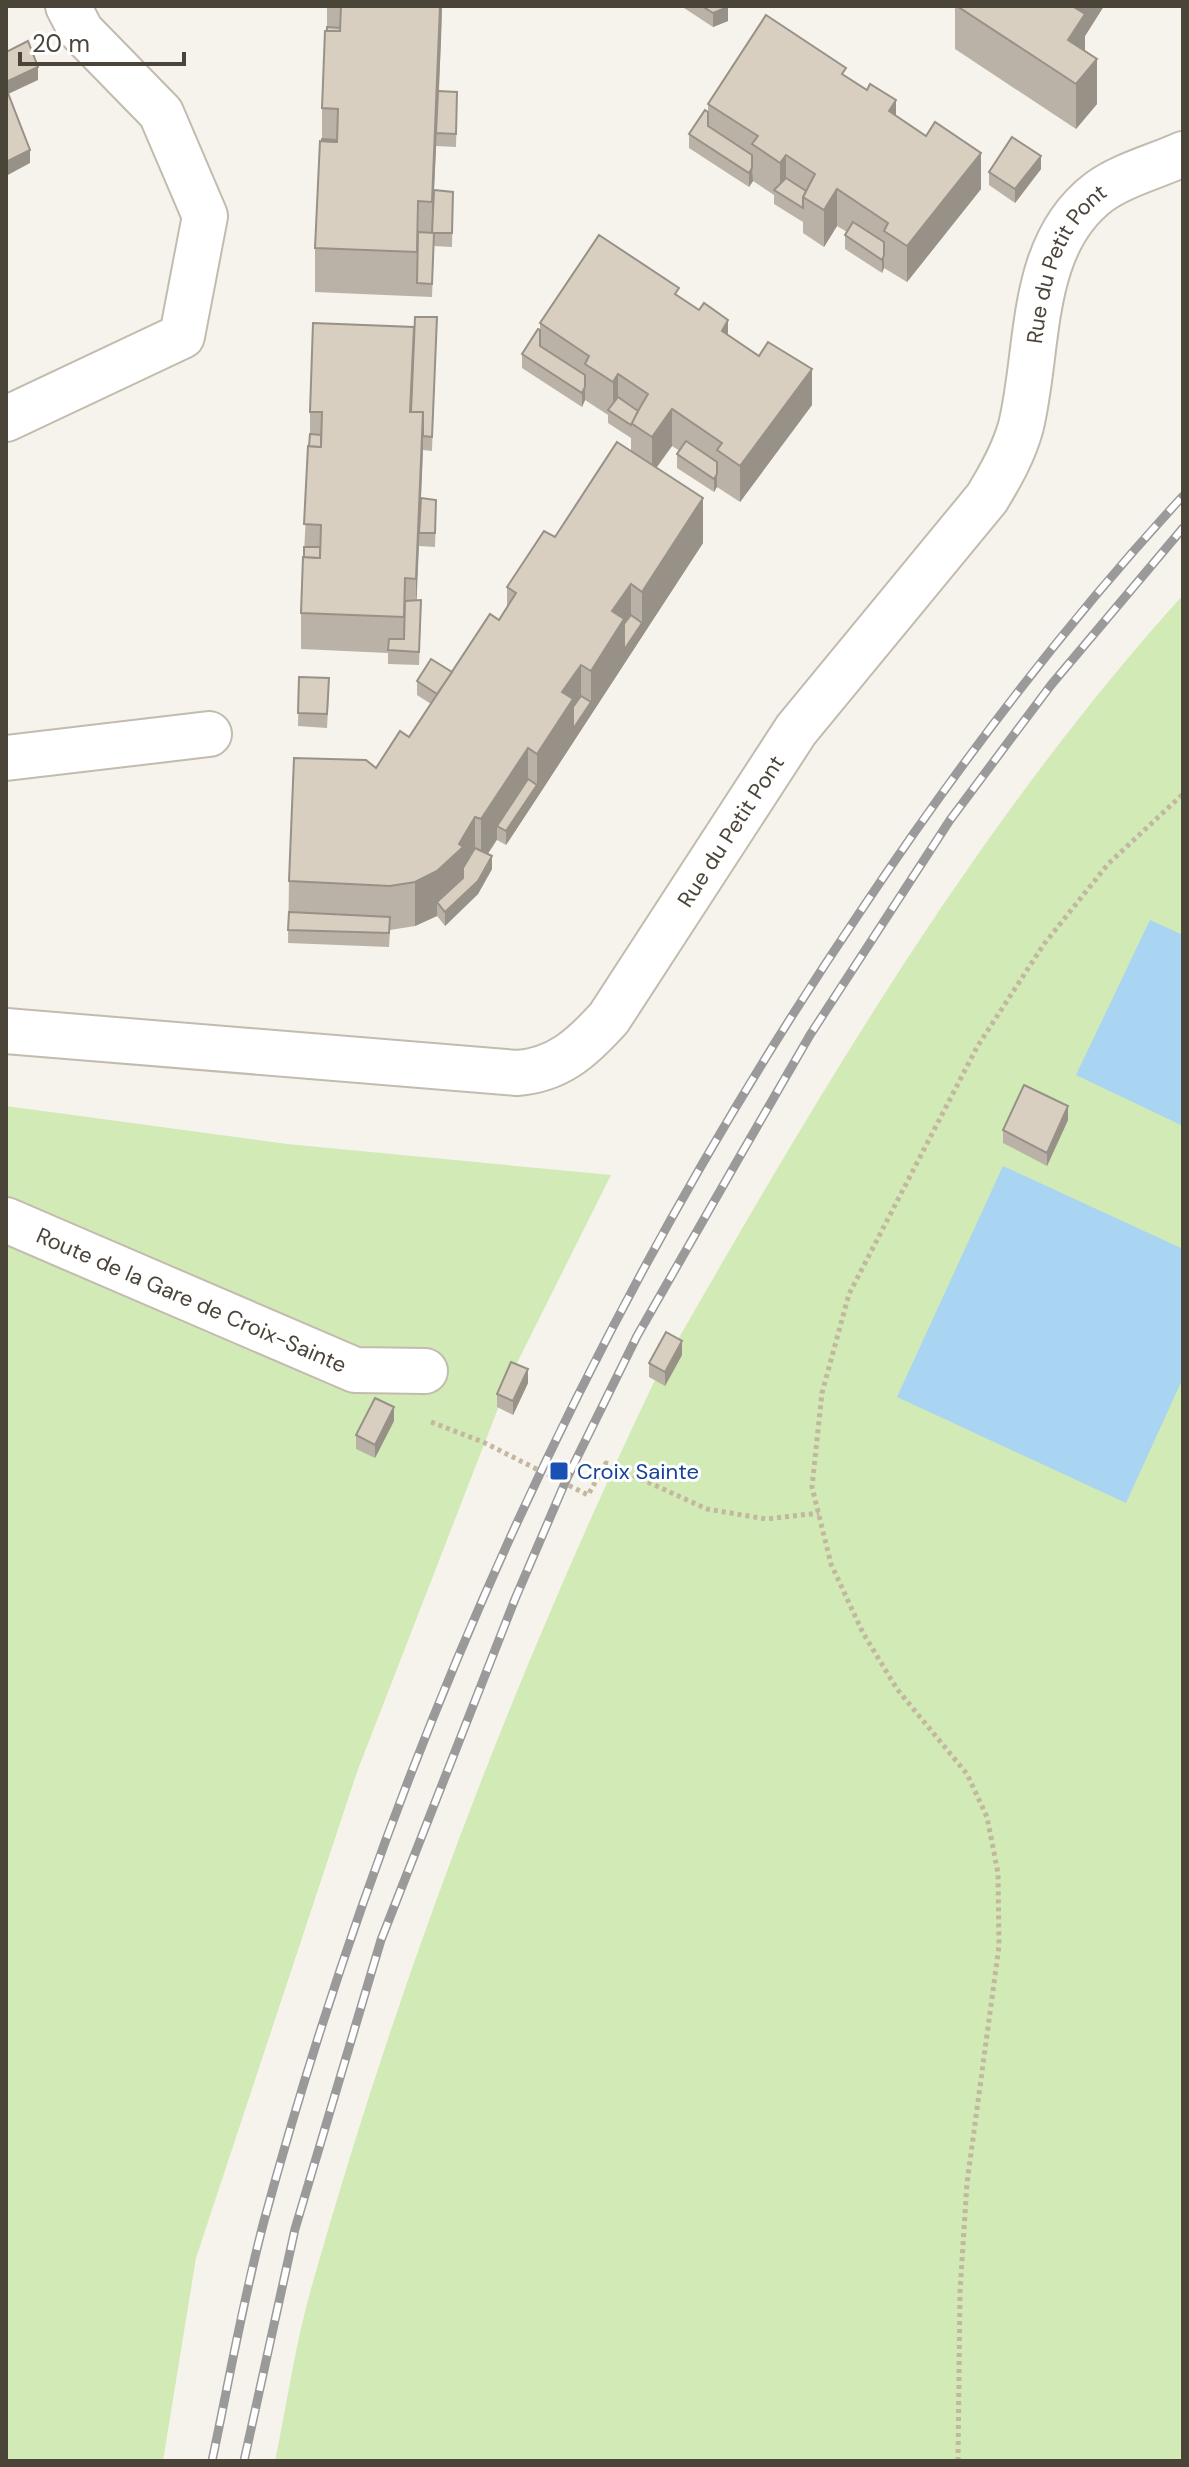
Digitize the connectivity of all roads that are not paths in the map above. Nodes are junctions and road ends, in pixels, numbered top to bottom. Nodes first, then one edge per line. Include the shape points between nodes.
1 (68, 6) edge
2 (1183, 154) edge
3 (6, 419) edge
4 (209, 734) dead end
5 (6, 758) edge
6 (6, 1031) edge
7 (6, 1220) edge
8 (425, 1371) dead end

1 - 3 street via 81,31 161,113 205,216 182,336
2 - 6 street, Rue du Petit Pont via 1102,190 1076,212 1049,264 1020,426 1007,464 987,498 796,730 609,1018 569,1058 540,1072 517,1073
4 - 5 street
7 - 8 street, Route de la Gare de Croix-Sainte via 355,1370

